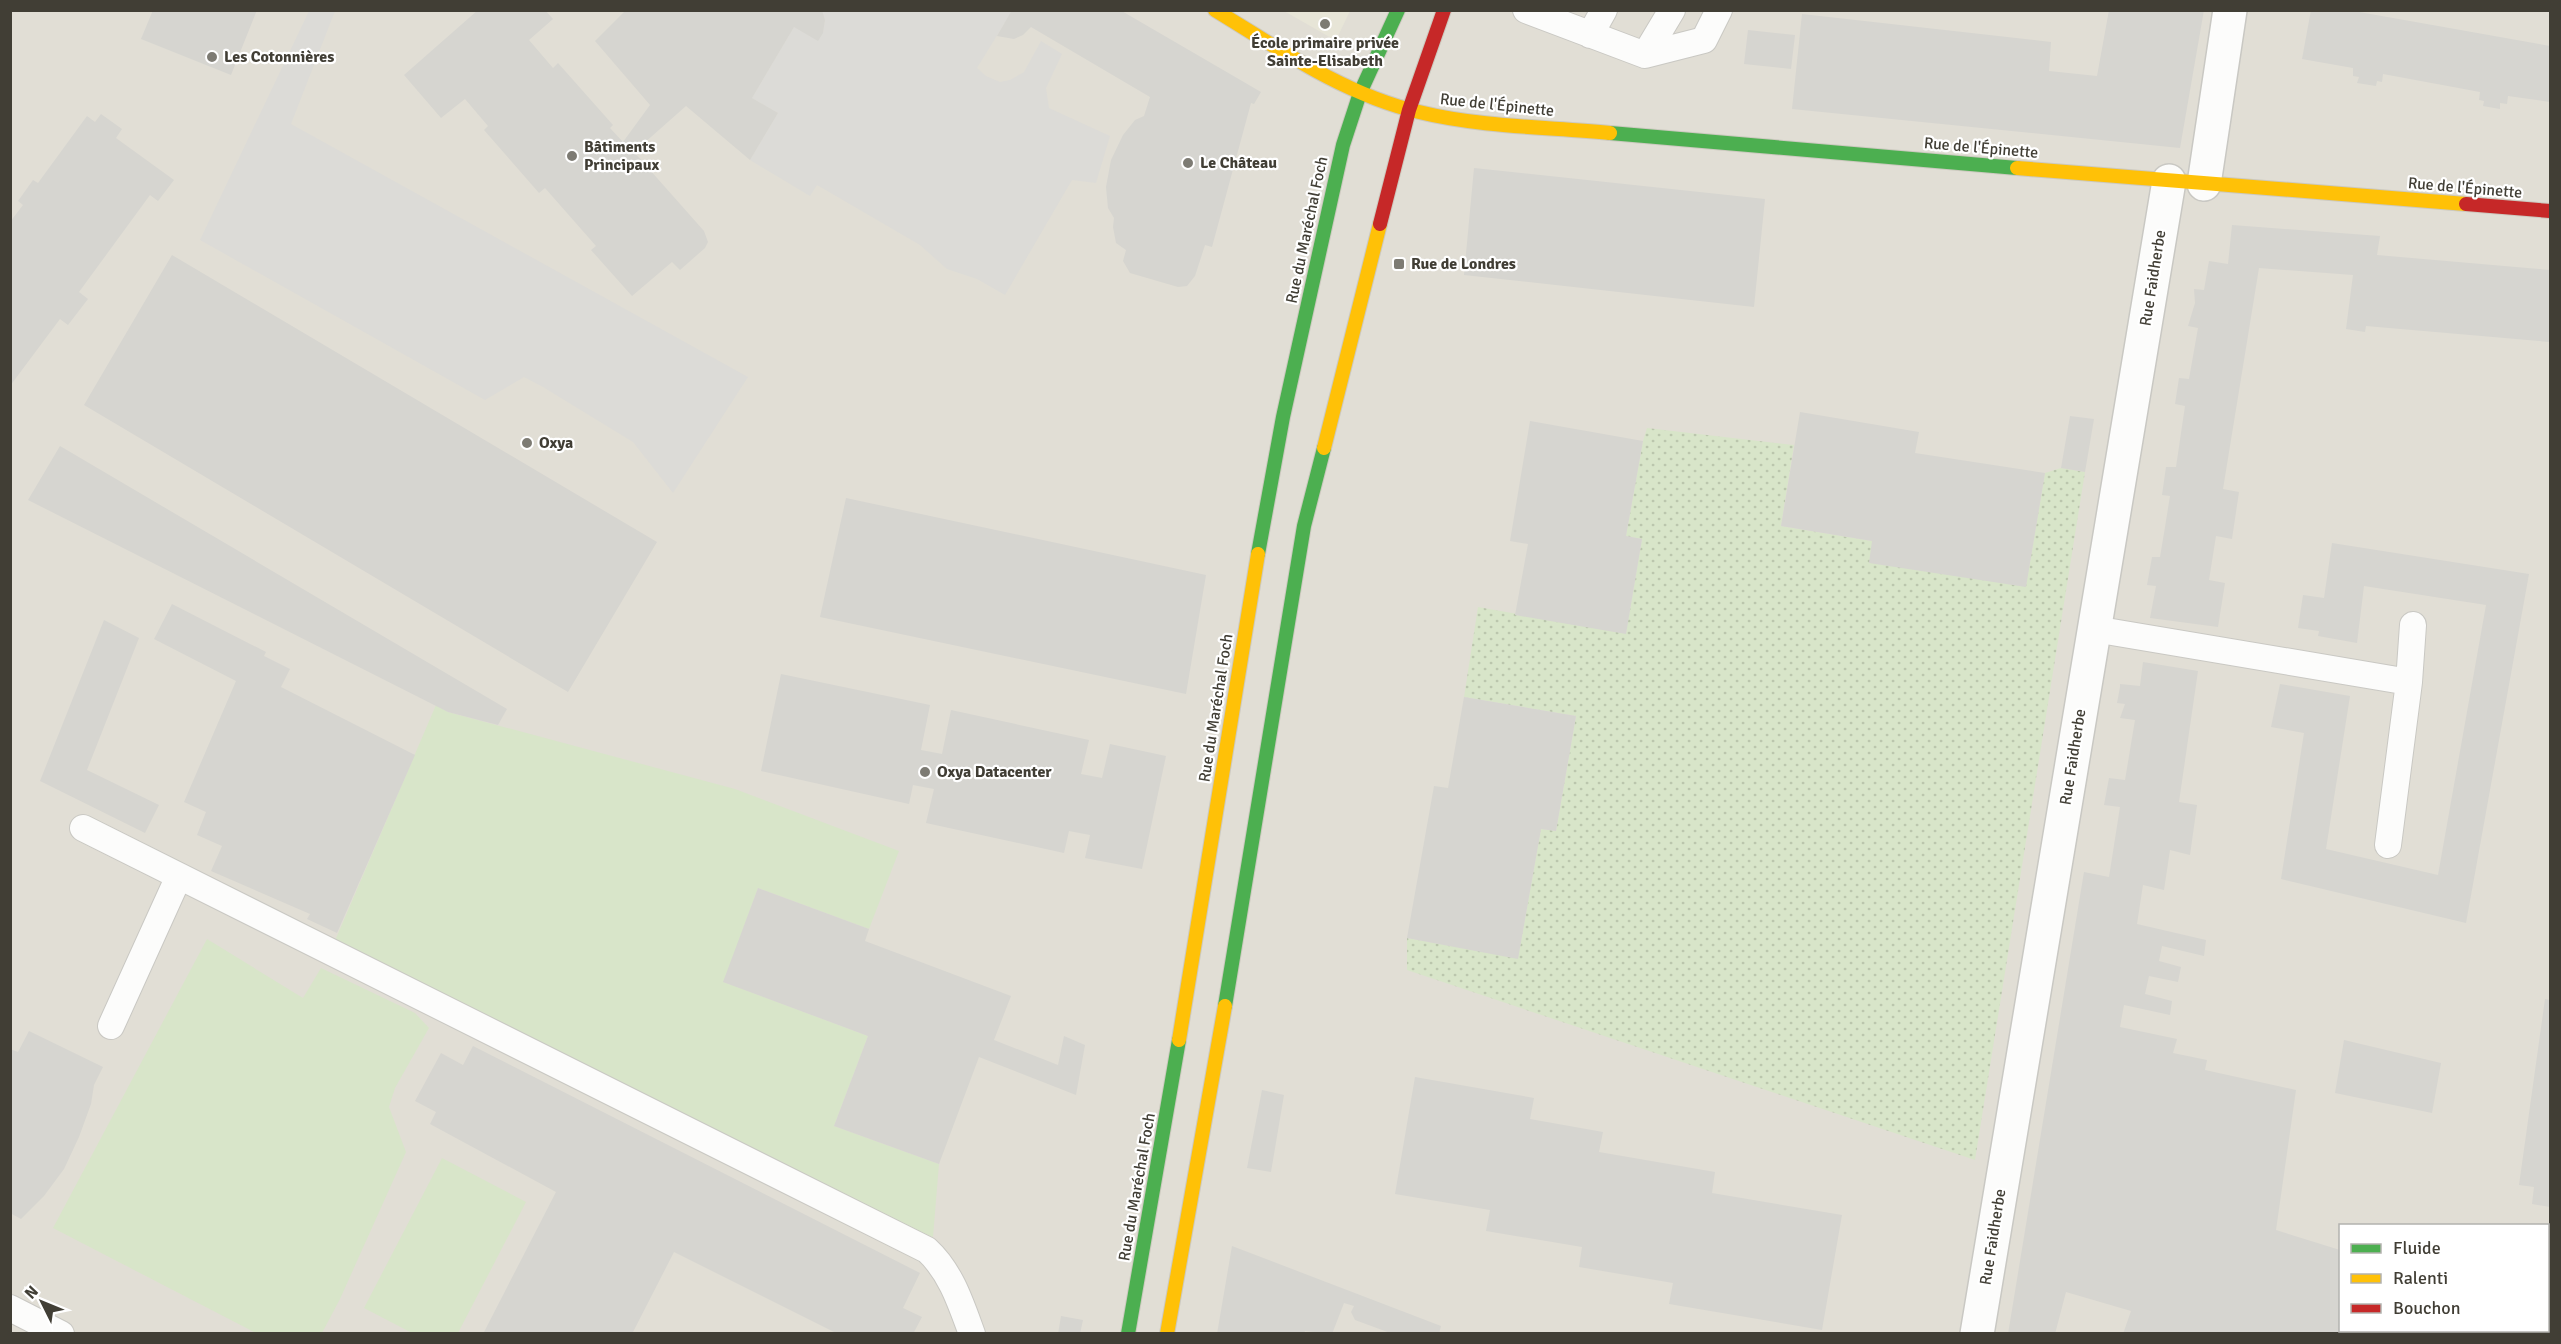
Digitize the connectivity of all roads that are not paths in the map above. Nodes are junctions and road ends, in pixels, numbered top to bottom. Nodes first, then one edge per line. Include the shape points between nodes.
1 (1215, 10) edge
2 (1398, 10) edge
3 (1444, 10) edge
4 (1604, 10) edge
5 (1672, 10) edge
6 (1719, 10) edge
7 (2230, 10) edge
8 (1534, 12) edge
9 (1588, 23) edge
10 (1645, 55) junction
11 (1360, 93) junction
12 (1409, 110) junction
13 (2169, 182) junction
14 (2204, 184) junction
15 (2550, 211) edge
16 (2413, 626) dead end
17 (2094, 629) junction
18 (2409, 682) junction
19 (83, 828) dead end
20 (2388, 845) dead end
21 (179, 876) junction
22 (111, 1026) dead end
23 (10, 1308) edge
24 (61, 1334) edge
25 (972, 1334) edge
26 (1128, 1334) edge
27 (1167, 1334) edge
28 (1977, 1334) edge

1 - 11 main road
2 - 11 main road, Rue du Maréchal Foch
3 - 12 main road
4 - 9 lane
5 - 10 lane
6 - 10 lane via 1704,40
7 - 14 street
8 - 9 lane
9 - 10 lane
11 - 12 main road
11 - 26 main road, Rue du Maréchal Foch via 1331,193 1270,485
12 - 13 main road, Rue de l'Épinette via 1498,123
12 - 27 main road via 1304,526
13 - 14 main road, Rue de l'Épinette
13 - 17 street, Rue Faidherbe
14 - 15 main road, Rue de l'Épinette
16 - 18 lane
17 - 18 lane
17 - 28 street, Rue Faidherbe
18 - 20 lane
19 - 21 lane
21 - 22 lane
21 - 25 lane via 927,1250 957,1293
23 - 24 lane

